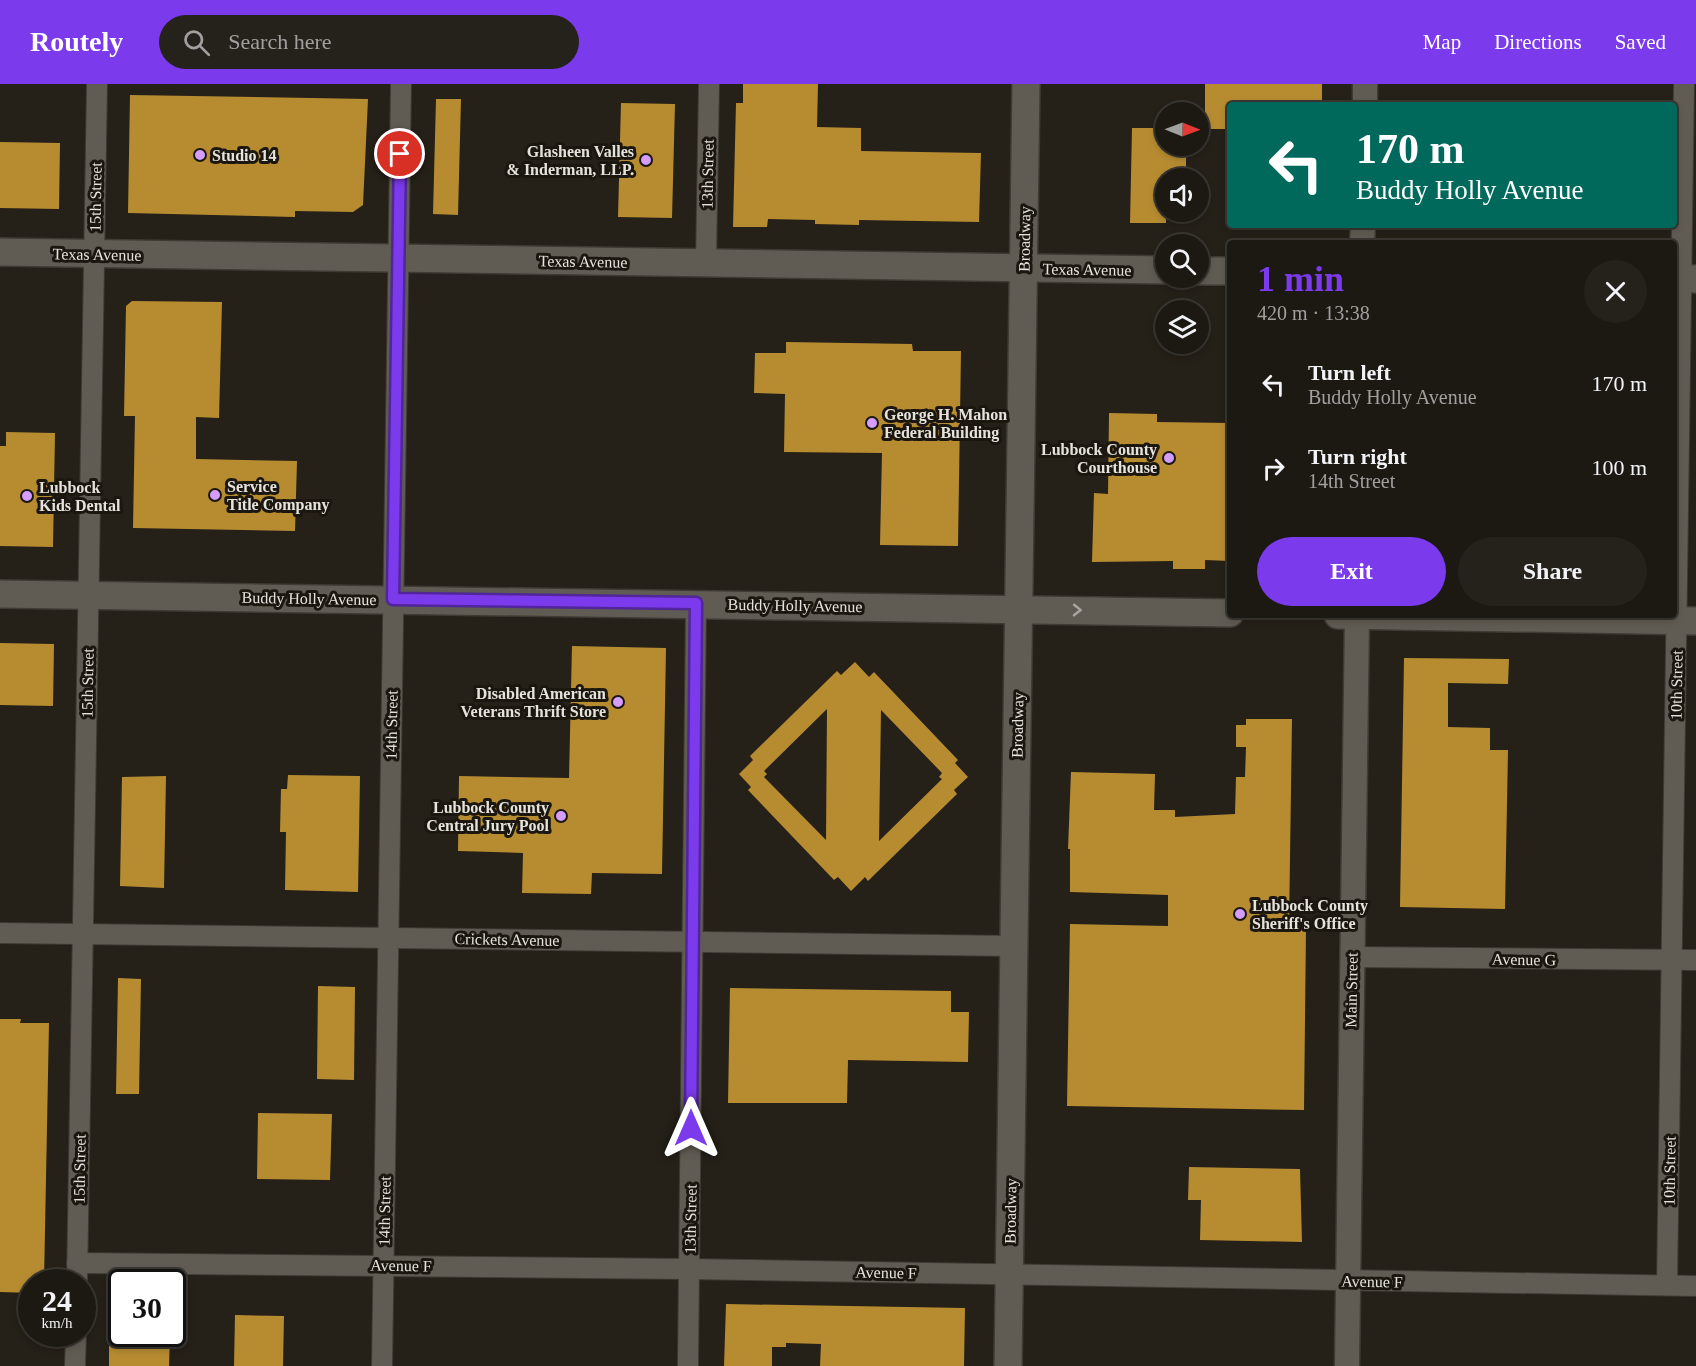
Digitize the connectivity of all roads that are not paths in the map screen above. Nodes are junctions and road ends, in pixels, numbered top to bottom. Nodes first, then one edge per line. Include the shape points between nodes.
1 (97, 84) edge
2 (401, 84) edge
3 (709, 84) edge
4 (1026, 84) edge
5 (1365, 84) edge
6 (1684, 84) edge
7 (1365, 102) edge
8 (0, 252) edge
9 (94, 254) junction
10 (398, 258) junction
11 (706, 263) junction
12 (1023, 268) junction
13 (1155, 270) edge
14 (1209, 271) edge
15 (1227, 271) edge
16 (1684, 278) edge
17 (0, 594) edge
18 (88, 595) junction
19 (393, 599) junction
20 (696, 603) junction
21 (1018, 609) junction
22 (1227, 613) edge
23 (1356, 618) edge
24 (1521, 618) edge
25 (1686, 621) edge
26 (0, 933) edge
27 (83, 934) junction
28 (388, 938) junction
29 (693, 941) junction
30 (1014, 946) junction
31 (1351, 957) junction
32 (1672, 960) junction
33 (1696, 960) edge
34 (77, 1263) junction
35 (383, 1265) junction
36 (77, 1269) edge
37 (689, 1269) junction
38 (1009, 1274) junction
39 (1349, 1280) junction
40 (1667, 1286) junction
41 (1696, 1286) edge
42 (76, 1347) edge
43 (75, 1366) edge
44 (382, 1366) edge
45 (688, 1366) edge
46 (1008, 1366) edge
47 (1347, 1366) edge

1 - 9 street, 15th Street
2 - 10 street, 14th Street
3 - 11 street, 13th Street
4 - 12 main road, Broadway
5 - 7 street
6 - 16 street, 10th Street
8 - 9 main road, Texas Avenue
9 - 10 main road, Texas Avenue
9 - 18 street, 15th Street
10 - 11 main road, Texas Avenue
10 - 19 street, 14th Street
11 - 12 main road, Texas Avenue
12 - 13 main road, Texas Avenue
12 - 21 main road, Broadway
14 - 15 main road
16 - 25 street, 10th Street
17 - 18 main road, Buddy Holly Avenue
18 - 19 main road, Buddy Holly Avenue
18 - 27 street, 15th Street
19 - 20 main road, Buddy Holly Avenue
19 - 28 street, 14th Street
20 - 21 main road, Buddy Holly Avenue
20 - 29 street, 13th Street
21 -> 22 main road, Buddy Holly Avenue
21 - 30 main road, Broadway
23 - 31 street, Main Street
24 - 25 main road
25 - 32 street, 10th Street
26 - 27 street, Crickets Avenue
27 - 28 street, Crickets Avenue
27 - 34 street, 15th Street
28 - 29 street, Crickets Avenue
28 - 35 street, 14th Street
29 - 30 street, Crickets Avenue
29 - 37 street, 13th Street
30 - 38 main road, Broadway
31 - 32 street, Avenue G
31 - 39 street, Main Street
32 - 33 street, Avenue G
32 - 40 street, 10th Street
34 - 35 street, Avenue F
34 - 36 street, 15th Street
35 - 37 street, Avenue F
35 - 44 street, 14th Street
37 - 38 street, Avenue F
37 - 45 street, 13th Street
38 - 39 street, Avenue F
38 - 46 main road, Broadway
39 - 40 street, Avenue F
39 - 47 street, Main Street
40 - 41 street, Avenue F
42 - 43 street

